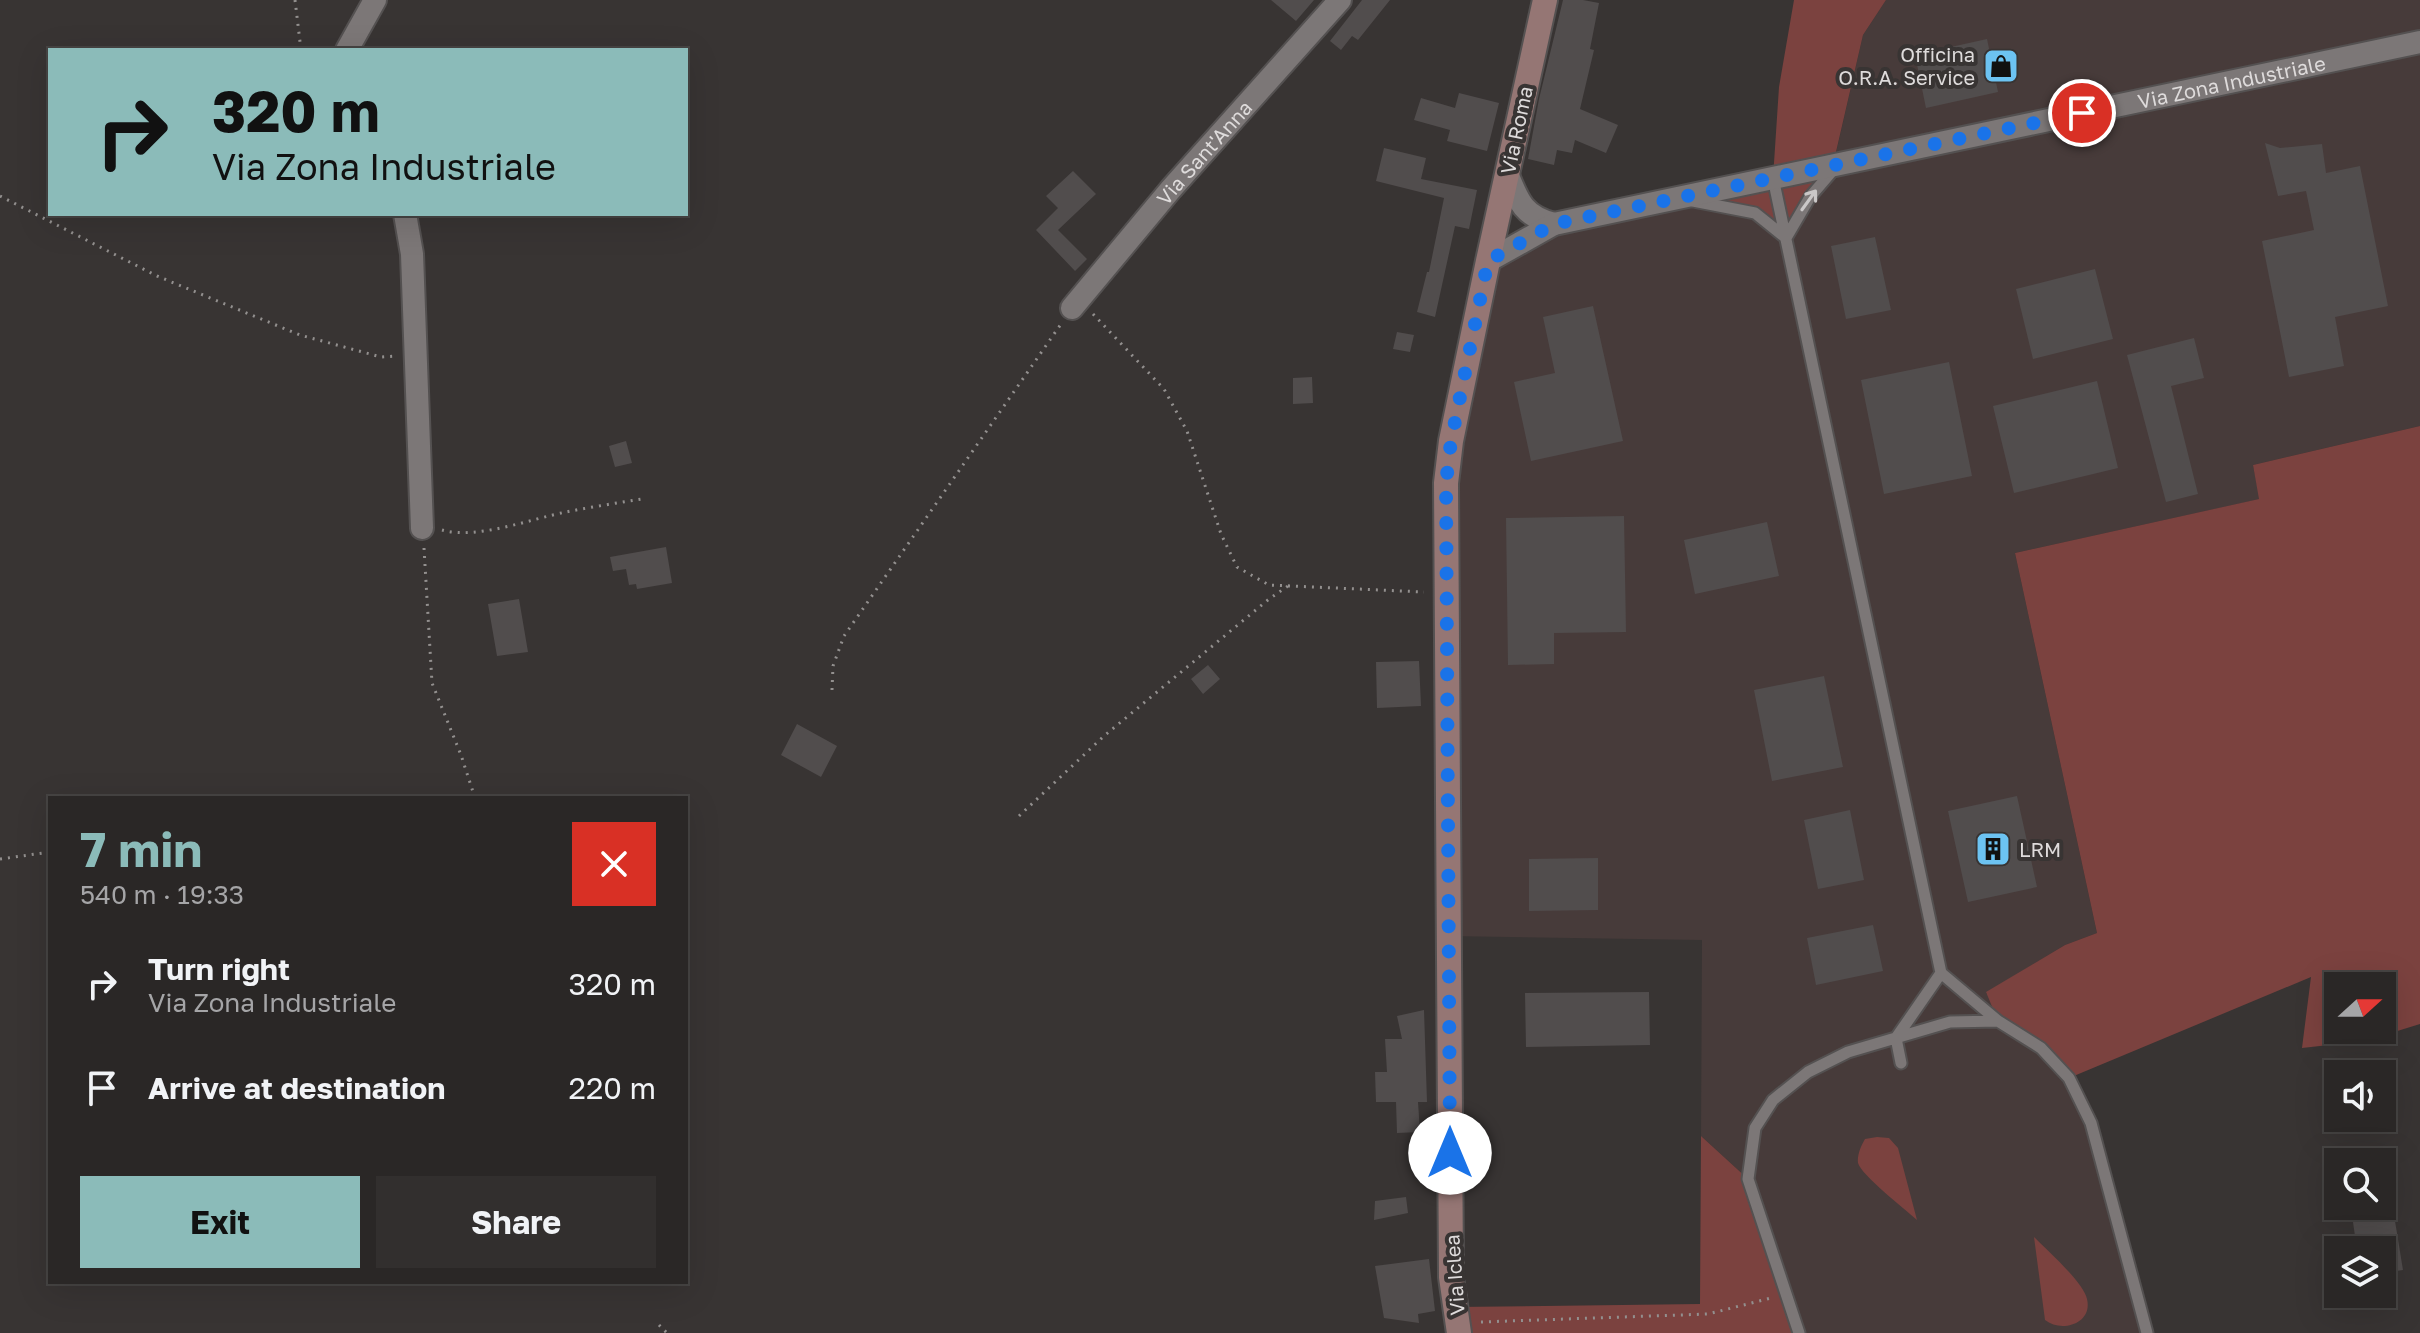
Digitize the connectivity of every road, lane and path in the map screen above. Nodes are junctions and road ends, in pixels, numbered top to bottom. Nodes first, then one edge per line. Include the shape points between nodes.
1 (295, 0) edge
2 (375, 0) edge
3 (1340, 0) edge
4 (1545, 0) edge
5 (2420, 42) edge
6 (301, 48) edge
7 (348, 48) edge
8 (1836, 165) junction
9 (1507, 173) junction
10 (1773, 178) junction
11 (0, 196) edge
12 (1678, 198) junction
13 (1524, 208) junction
14 (1498, 214) junction
15 (405, 216) edge
16 (1554, 224) junction
17 (1528, 238) junction
18 (1786, 238) junction
19 (1488, 261) junction
20 (1076, 304) junction
21 (416, 354) junction
22 (642, 499) dead end
23 (422, 520) junction
24 (1288, 586) junction
25 (1446, 593) junction
26 (832, 690) dead end
27 (474, 796) edge
28 (1019, 816) dead end
29 (48, 852) edge
30 (0, 859) edge
31 (1941, 973) junction
32 (1998, 1021) junction
33 (1896, 1038) junction
34 (1901, 1063) dead end
35 (1786, 1293) junction
36 (659, 1325) dead end
37 (1458, 1329) edge
38 (667, 1333) edge
39 (1799, 1333) edge
40 (2147, 1333) edge

1 - 6 path
2 - 7 street
3 - 20 street, Via Sant'Anna
4 - 9 street, Via Roma
5 - 8 street, Via Zona Industriale
8 - 10 street, Via Zona Industriale
18 -> 8 lane
9 - 13 street
9 - 14 street, Via Roma
10 - 12 street, Via Zona Industriale
10 - 18 lane
11 - 21 path via 157,276 300,335 381,357
12 - 16 street, Via Zona Industriale
12 - 18 lane via 1755,213
13 - 14 street
13 - 16 street via 1536,220
14 - 17 street via 1507,231
14 - 19 street, Via Roma
15 - 21 street
16 - 17 street, Via Zona Industriale
17 - 19 street, Via Zona Industriale
18 - 31 lane
19 - 25 street, Via Iclea via 1451,441
20 - 24 path via 1164,389 1187,431 1237,567 1269,585
20 - 26 path via 844,636 833,666
21 - 23 street
22 - 23 path via 454,534
23 - 27 path via 432,683
24 - 25 path
24 - 28 path via 1104,736
25 - 37 street, Via Iclea via 1451,1277
29 - 30 path
31 - 32 lane
31 - 33 lane
32 - 33 lane via 1950,1022
32 - 40 lane via 2041,1048 2069,1078 2086,1112
33 - 34 lane
33 - 35 lane via 1848,1052 1808,1072 1773,1100 1755,1128 1748,1179
35 - 37 path via 1708,1314 1510,1320
35 - 39 lane
36 - 38 path

